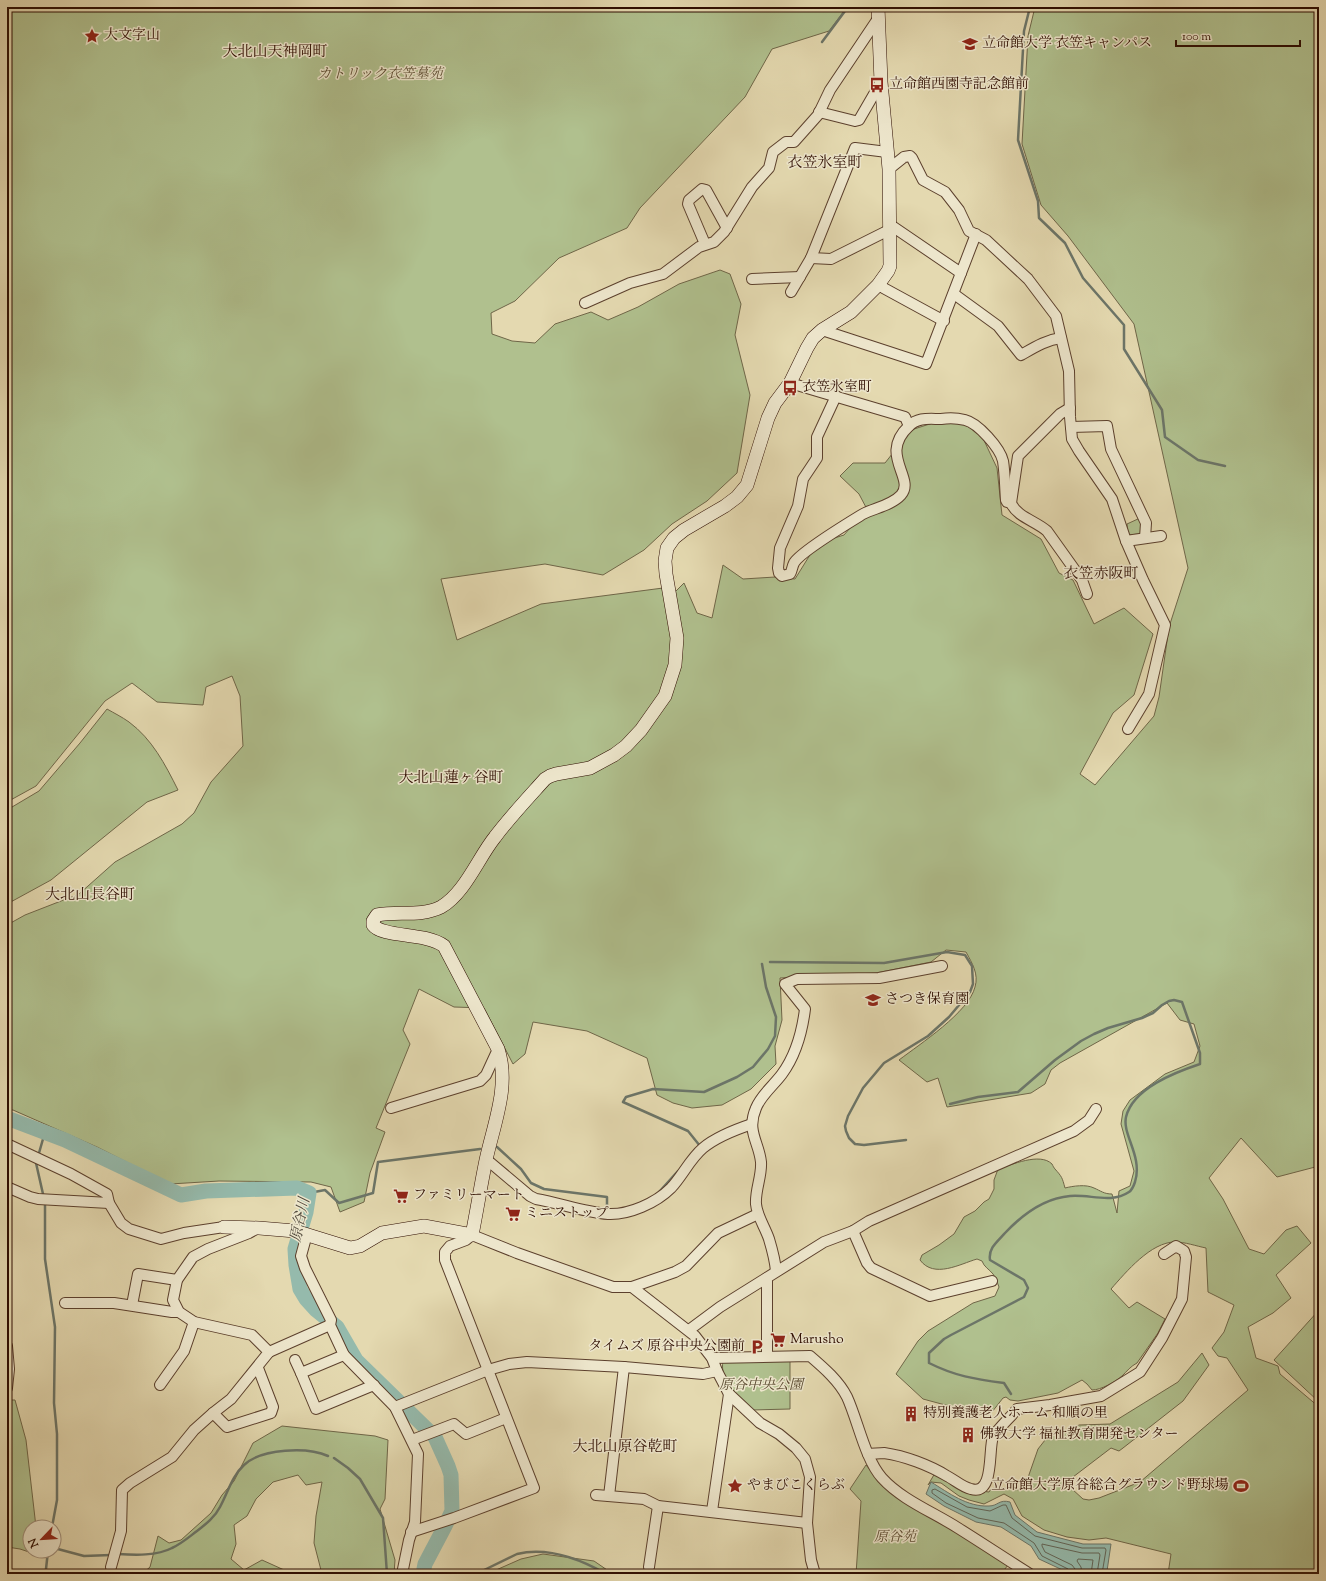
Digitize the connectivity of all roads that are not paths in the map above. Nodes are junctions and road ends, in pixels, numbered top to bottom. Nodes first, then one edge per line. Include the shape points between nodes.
1 (879, 12) edge
2 (881, 82) junction
3 (819, 112) junction
4 (887, 152) junction
5 (889, 169) junction
6 (889, 227) junction
7 (727, 228) junction
8 (976, 234) junction
9 (705, 244) junction
10 (811, 258) junction
11 (962, 273) junction
12 (800, 277) junction
13 (752, 279) dead end
14 (878, 285) junction
15 (791, 292) dead end
16 (954, 294) junction
17 (585, 303) dead end
18 (944, 320) junction
19 (822, 330) junction
20 (1061, 338) junction
21 (790, 383) junction
22 (836, 396) junction
23 (1070, 408) junction
24 (909, 426) junction
25 (1071, 427) junction
26 (1011, 503) junction
27 (1161, 536) dead end
28 (1145, 538) junction
29 (1126, 541) junction
30 (1087, 594) dead end
31 (1128, 729) dead end
32 (942, 966) dead end
33 (498, 1049) junction
34 (391, 1108) dead end
35 (1096, 1109) dead end
36 (752, 1124) junction
37 (7, 1144) edge
38 (486, 1160) junction
39 (7, 1187) edge
40 (109, 1203) junction
41 (758, 1214) junction
42 (224, 1227) joint
43 (259, 1228) junction
44 (853, 1231) junction
45 (303, 1233) junction
46 (472, 1235) junction
47 (1164, 1254) dead end
48 (776, 1271) junction
49 (767, 1278) junction
50 (177, 1280) junction
51 (992, 1281) dead end
52 (632, 1287) junction
53 (65, 1303) dead end
54 (132, 1305) junction
55 (180, 1312) junction
56 (194, 1322) junction
57 (330, 1325) junction
58 (689, 1330) junction
59 (7, 1346) edge
60 (269, 1352) junction
61 (344, 1355) junction
62 (767, 1356) junction
63 (712, 1358) junction
64 (295, 1360) dead end
65 (258, 1368) junction
66 (624, 1368) junction
67 (488, 1370) junction
68 (716, 1371) junction
69 (301, 1373) junction
70 (160, 1385) dead end
71 (374, 1385) junction
72 (7, 1388) edge
73 (729, 1394) junction
74 (395, 1407) junction
75 (213, 1413) junction
76 (506, 1418) junction
77 (412, 1440) junction
78 (868, 1454) junction
79 (596, 1495) dead end
80 (609, 1496) junction
81 (658, 1506) junction
82 (712, 1512) junction
83 (808, 1523) junction
84 (411, 1532) junction
85 (111, 1567) dead end
86 (649, 1567) dead end
87 (402, 1574) edge
88 (815, 1574) edge
89 (1030, 1574) edge

1 - 2 street
1 - 3 street
2 - 3 street via 858,120
2 - 4 street
3 - 7 street via 794,142 786,142 773,152 769,168 752,187
4 - 5 street
4 - 10 street via 855,148
5 - 6 street
5 - 8 street via 904,157 910,156 923,180 945,192 959,210 969,231
6 - 10 street via 831,259
6 - 11 street
6 - 14 street via 890,266
7 - 9 street via 714,242
7 - 9 street via 706,190 702,189 688,204
8 - 11 street
8 - 20 street via 986,240 1028,279 1056,316
9 - 17 street via 663,274 630,283
10 - 12 street
11 - 16 street
12 - 13 street
12 - 15 street
14 - 18 street
14 - 19 street via 851,312
16 - 18 street
16 - 20 street via 998,326 1022,355 1044,342
18 - 19 street via 926,364
19 - 21 street via 806,348
20 - 23 street via 1069,371
21 - 22 street
21 - 33 street via 775,403 768,418 747,485 725,506 684,530 667,548 666,574 677,638 675,665 665,696 641,730 626,746 601,763 545,779 494,837 460,890 450,900 431,910 377,915 373,921 373,925 380,931 428,938 444,946
22 - 24 street via 906,417
22 - 24 street via 817,437 817,458 803,479 798,506 780,548 778,568 782,576 790,574 794,563 803,553 900,495 904,489 904,478 896,446 900,436
23 - 25 street
23 - 26 street via 1060,414 1018,456
24 - 26 street via 919,419 966,420 973,424 999,450 1006,500
25 - 28 street via 1107,426 1111,449 1146,523
25 - 29 street via 1072,438 1079,451 1112,499
26 - 30 street via 1017,512 1047,531 1082,580
27 - 28 street
28 - 29 street
29 - 31 street via 1165,624 1149,694
32 - 36 street via 879,978 797,979 785,984 805,1009 803,1024 797,1048 783,1073 756,1108
33 - 34 street via 486,1076 480,1081
33 - 38 street via 502,1062 503,1086
35 - 44 street via 1089,1120 1074,1131 876,1218
36 - 38 street via 705,1146 686,1166 671,1188 647,1205 609,1214 536,1199
36 - 41 street via 761,1162 756,1197
37 - 40 street via 107,1194
38 - 46 street
39 - 40 street via 38,1199
40 - 42 street via 121,1223 129,1229 161,1239
41 - 48 street via 768,1238
41 - 52 street via 718,1233 686,1266
42 - 43 street
43 - 45 street
43 - 50 street via 194,1257
44 - 48 street via 824,1242
44 - 51 street via 871,1268 930,1296
45 - 46 street via 350,1248 360,1246 382,1233 424,1226
45 - 57 street via 301,1256 331,1320
46 - 52 street via 613,1287
46 - 67 street via 450,1246 445,1260
47 - 78 street via 1176,1246 1184,1250 1186,1257 1182,1299 1162,1338 1140,1372 1101,1396 1017,1409 993,1437 988,1478 980,1489 966,1488 942,1473 907,1459 882,1453
48 - 49 street
49 - 58 street
49 - 62 street
50 - 54 street via 138,1274
50 - 55 street via 173,1300
52 - 58 street
53 - 54 street
54 - 55 street
55 - 56 street
56 - 60 street via 252,1335
56 - 70 street via 184,1351
57 - 60 street
57 - 61 street
58 - 63 street
59 - 72 street
60 - 65 street
61 - 69 street
61 - 71 street
62 - 63 street
62 - 78 street via 810,1356 822,1366 846,1396
63 - 68 street
64 - 69 street
65 - 75 street via 231,1400
65 - 75 street via 273,1407 271,1412 227,1427
66 - 67 street via 527,1362
66 - 68 street via 703,1374
66 - 80 street
67 - 74 street
67 - 76 street
68 - 73 street
69 - 71 street via 316,1409
71 - 74 street
73 - 82 street
73 - 83 street via 760,1423 796,1448 805,1459 810,1477
74 - 77 street
75 - 85 street via 194,1430 172,1458 122,1490 121,1531
76 - 77 street via 466,1434 454,1424
76 - 84 street via 534,1488
77 - 84 street via 418,1454 415,1522
78 - 89 street via 882,1478 894,1488
79 - 80 street
80 - 81 street via 644,1499
81 - 82 street
81 - 86 street
82 - 83 street
83 - 88 street via 811,1560
84 - 87 street

